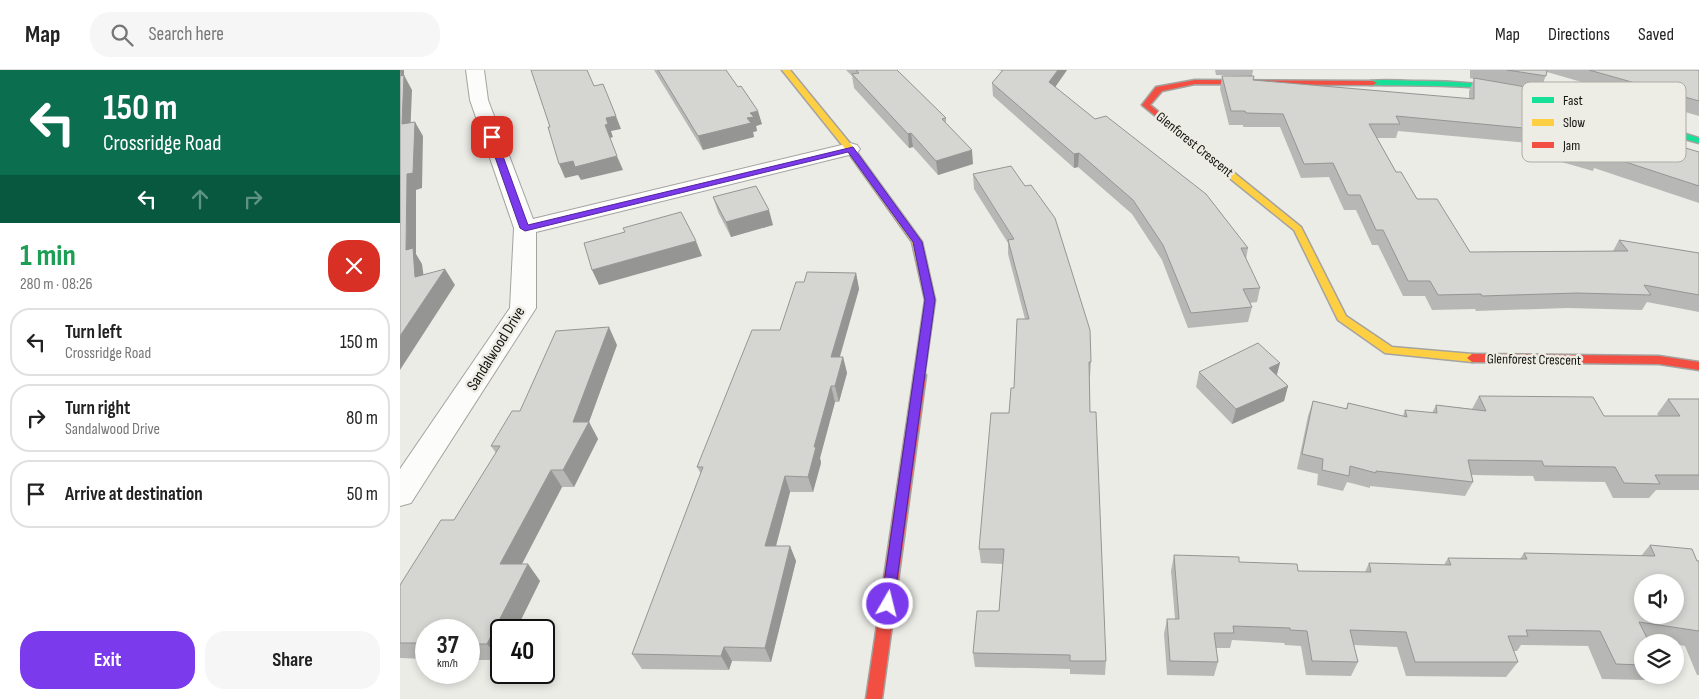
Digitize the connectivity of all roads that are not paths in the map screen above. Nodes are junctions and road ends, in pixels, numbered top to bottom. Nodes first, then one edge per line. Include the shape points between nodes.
1 (475, 70) edge
2 (786, 70) edge
3 (1522, 91) edge
4 (1686, 137) edge
5 (1699, 141) edge
6 (850, 149) junction
7 (525, 228) junction
8 (1699, 366) edge
9 (400, 494) edge
10 (874, 699) edge

1 - 7 street, Sandalwood Drive via 479,100
2 - 6 street
3 - 8 street, Glenforest Crescent via 1465,84 1195,82 1159,90 1146,105 1298,229 1342,318 1389,350 1463,358 1659,360
4 - 5 street, Glenforest Crescent
6 - 7 street
6 - 10 street via 917,242 930,300
7 - 9 street, Sandalwood Drive via 523,308

